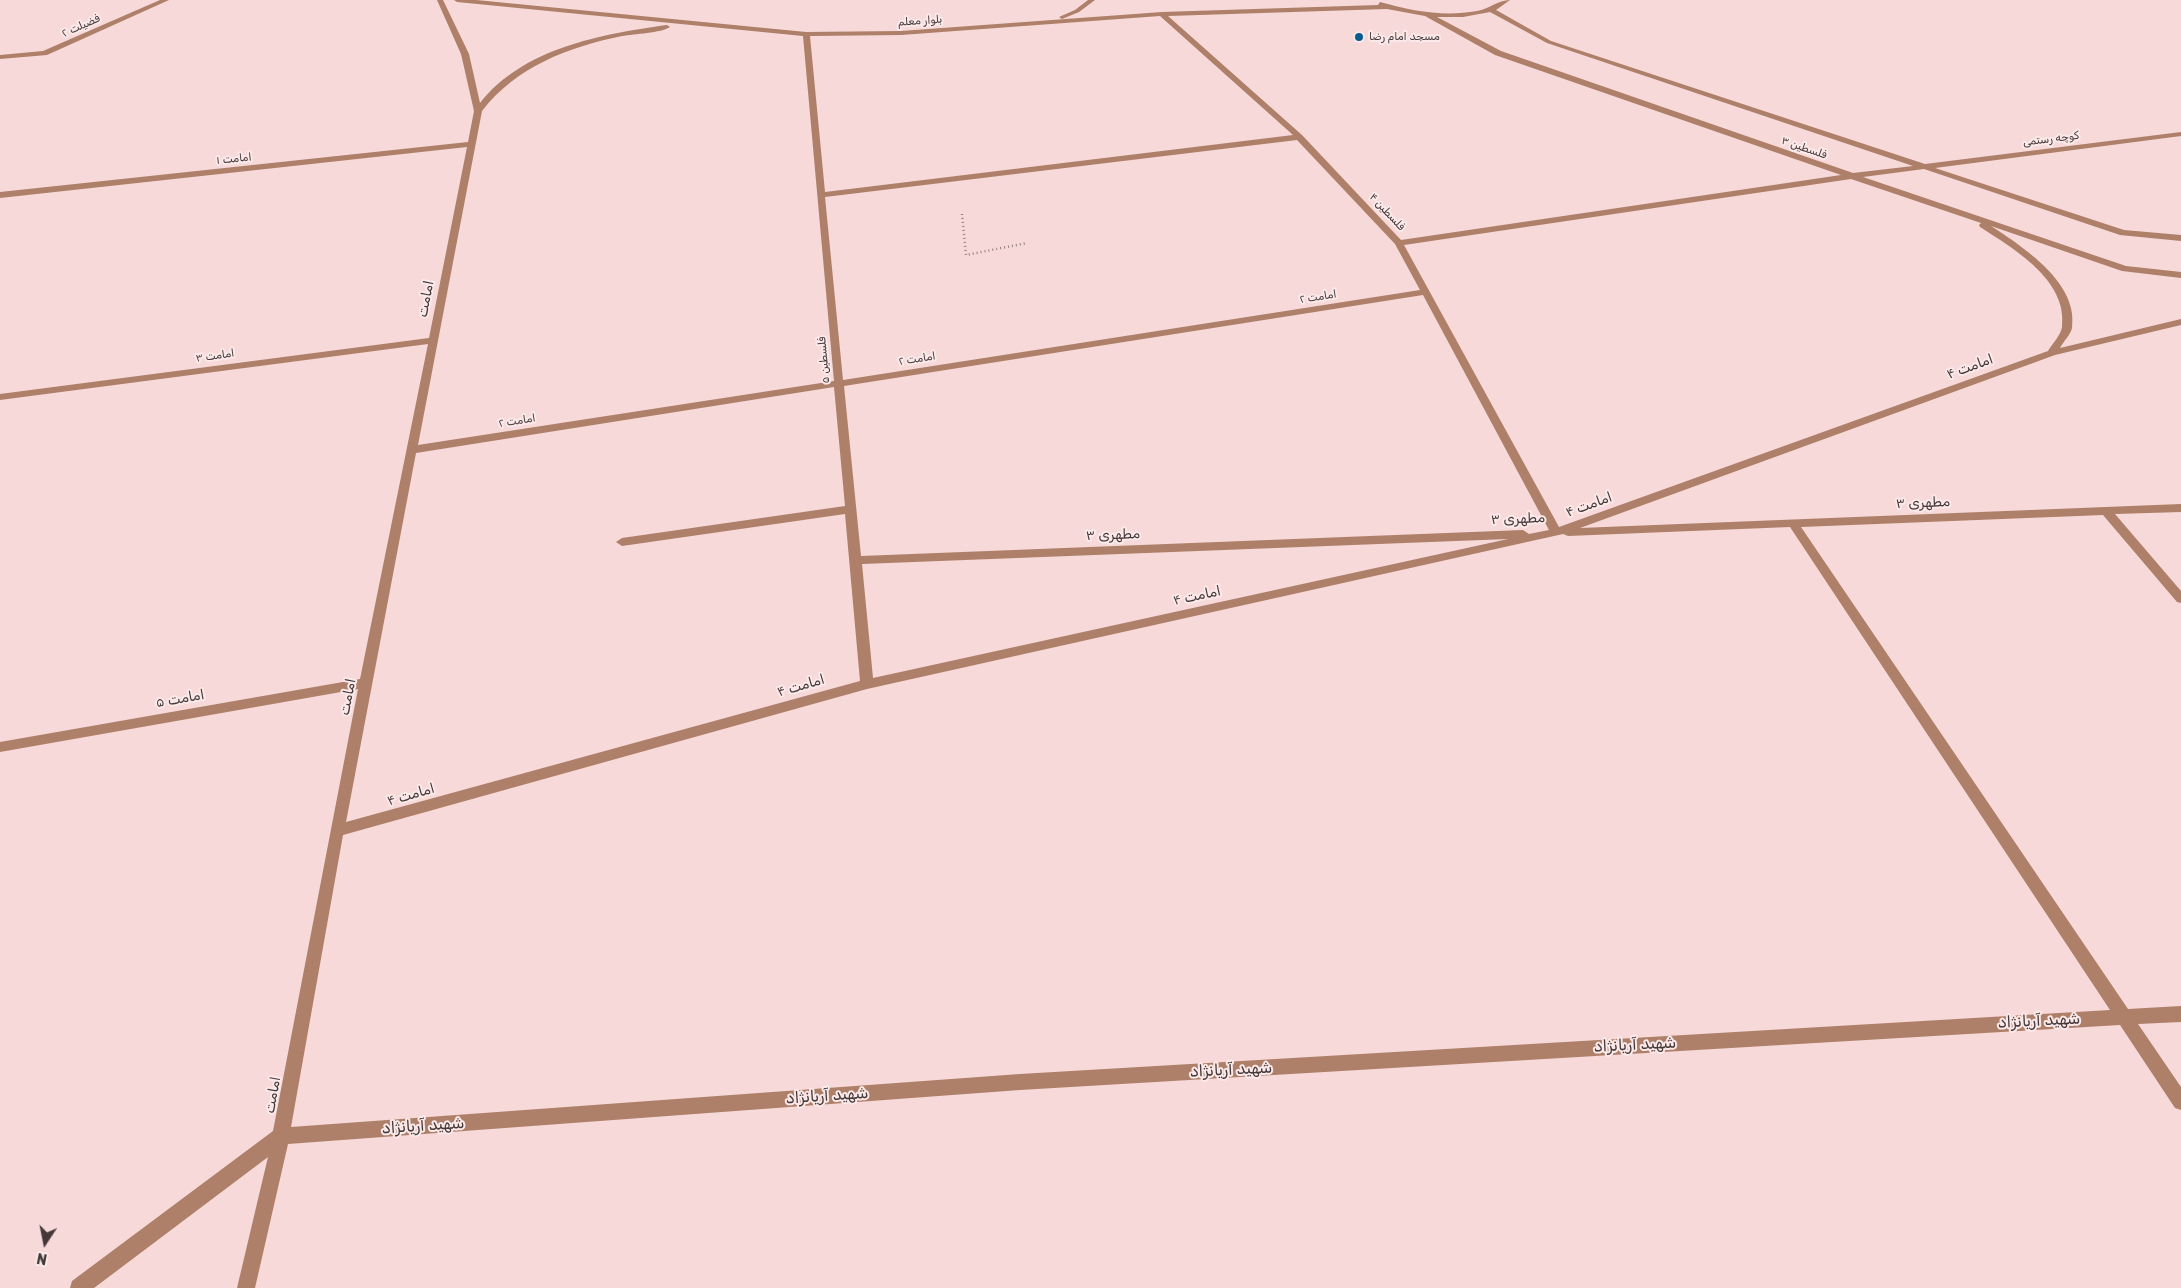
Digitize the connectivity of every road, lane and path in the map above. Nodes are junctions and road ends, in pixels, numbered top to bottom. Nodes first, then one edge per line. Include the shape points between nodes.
1 (166, 0) edge
2 (440, 0) edge
3 (457, 0) edge
4 (1092, 0) edge
5 (1368, 0) edge
6 (1508, 2) edge
7 (1386, 7) junction
8 (1490, 9) junction
9 (1162, 14) junction
10 (1428, 15) junction
11 (1050, 22) junction
12 (688, 24) junction
13 (806, 34) junction
14 (0, 58) edge
15 (478, 111) junction
16 (2181, 134) edge
17 (1299, 138) junction
18 (471, 144) junction
19 (1924, 166) junction
20 (1852, 176) junction
21 (958, 179) junction
22 (0, 195) edge
23 (821, 195) junction
24 (1966, 214) junction
25 (2181, 238) edge
26 (1027, 243) dead end
27 (1399, 243) junction
28 (2181, 275) edge
29 (1427, 292) junction
30 (2181, 322) edge
31 (433, 340) junction
32 (2052, 353) junction
33 (839, 384) junction
34 (0, 397) edge
35 (411, 450) junction
36 (2181, 508) edge
37 (851, 509) junction
38 (2106, 510) junction
39 (1793, 523) junction
40 (1556, 532) junction
41 (622, 542) dead end
42 (856, 560) junction
43 (2181, 599) edge
44 (366, 683) junction
45 (867, 684) junction
46 (0, 747) edge
47 (336, 831) junction
48 (2181, 1014) edge
49 (2123, 1016) junction
50 (2181, 1102) edge
51 (281, 1136) junction
52 (79, 1288) edge
53 (246, 1288) edge

1 - 14 street, فضیلت ۲ via 44,53
2 - 15 street via 465,54
3 - 12 street, بلوار معلم
4 - 11 street via 1077,11
5 - 7 street
6 - 8 street
7 - 9 street, بلوار معلم
7 - 10 street
8 - 10 street
8 - 19 street, فلسطین ۳ via 1549,42
9 - 11 street, بلوار معلم
9 - 17 street, فلسطین ۴
10 - 20 street, فلسطین ۳ via 1498,53
11 - 13 street, بلوار معلم via 901,33
12 - 13 street, بلوار معلم
12 - 15 street via 608,37 537,62 500,85
13 - 23 street, فلسطین ۵
15 - 18 street, امامت
16 - 19 street, کوچه رستمی
17 - 21 street
17 - 27 street, فلسطین ۴
18 - 22 street, امامت ۱
18 - 31 street, امامت
19 - 20 street, کوچه رستمی
19 - 25 street, فلسطین ۳ via 2123,233
20 - 24 street, فلسطین ۳
20 - 27 street, کوچه رستمی
21 - 23 street
21 - 26 path via 966,256
23 - 33 street, فلسطین ۵
24 - 28 street, فلسطین ۳ via 2125,269
24 - 32 street via 2012,244 2045,271 2064,301 2067,329
27 - 29 street, فلسطین ۴
29 - 33 street, امامت ۲
29 - 40 street, فلسطین ۴
30 - 32 street, امامت ۴
31 - 34 street, امامت ۳
31 - 35 street, امامت
32 - 40 street, امامت ۴
33 - 35 street, امامت ۲
33 - 37 street, فلسطین ۵
35 - 44 street, امامت
36 - 38 street, مطهری ۳
37 - 41 street
37 - 42 street, فلسطین ۵
38 - 39 street, مطهری ۳
38 - 43 street
39 - 40 street, مطهری ۳
39 - 49 street
40 - 42 street, مطهری ۳
40 - 45 street, امامت ۴
42 - 45 street, فلسطین ۵
44 - 46 street, امامت ۵
44 - 47 street, امامت
45 - 47 street, امامت ۴
47 - 51 street, امامت
48 - 49 street, شهید آریانژاد
49 - 50 street
49 - 51 street, شهید آریانژاد via 1011,1083
51 - 52 street
51 - 53 street, امامت

